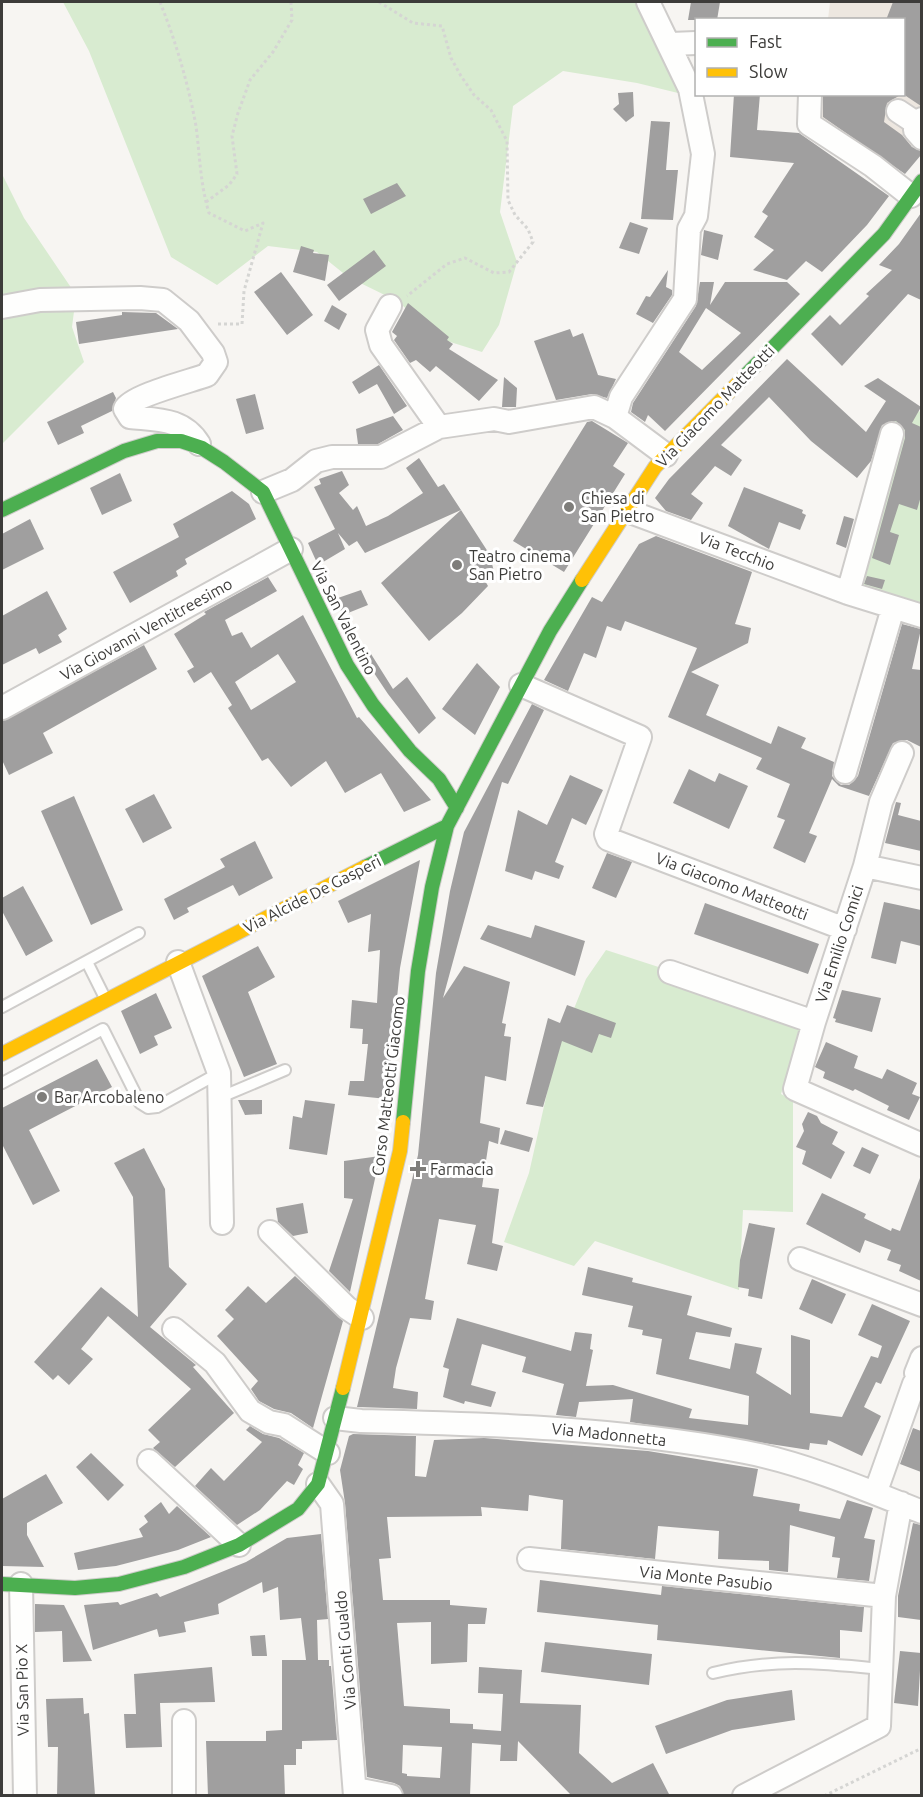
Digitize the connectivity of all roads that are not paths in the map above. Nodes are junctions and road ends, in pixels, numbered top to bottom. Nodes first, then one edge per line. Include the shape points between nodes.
1 (648, 2) edge
2 (695, 43) edge
3 (671, 44) junction
4 (810, 96) edge
5 (916, 188) edge
6 (390, 306) road end
7 (2, 307) edge
8 (615, 417) junction
9 (439, 427) junction
10 (892, 434) dead end
11 (202, 448) junction
12 (666, 455) junction
13 (263, 492) junction
14 (2, 510) edge
15 (625, 510) junction
16 (291, 549) junction
17 (848, 593) junction
18 (893, 608) junction
19 (921, 616) edge
20 (521, 685) junction
21 (2, 708) edge
22 (902, 753) dead end
23 (845, 772) dead end
24 (457, 808) junction
25 (447, 826) junction
26 (865, 866) junction
27 (921, 878) edge
28 (845, 929) junction
29 (139, 933) dead end
30 (87, 962) junction
31 (178, 962) junction
32 (670, 972) dead end
33 (105, 999) junction
34 (2, 1007) edge
35 (814, 1022) junction
36 (2, 1054) edge
37 (285, 1070) dead end
38 (219, 1073) junction
39 (2, 1083) edge
40 (221, 1097) junction
41 (921, 1145) edge
42 (222, 1223) dead end
43 (270, 1232) dead end
44 (800, 1259) dead end
45 (921, 1305) edge
46 (362, 1318) junction
47 (174, 1329) dead end
48 (917, 1372) edge
49 (335, 1418) junction
50 (328, 1453) junction
51 (149, 1461) dead end
52 (318, 1484) junction
53 (876, 1491) junction
54 (911, 1507) edge
55 (239, 1545) junction
56 (529, 1559) dead end
57 (11, 1584) edge
58 (884, 1596) junction
59 (881, 1669) junction
60 (713, 1673) dead end
61 (184, 1721) dead end
62 (355, 1792) edge
63 (25, 1796) edge
64 (184, 1796) edge
65 (391, 1796) edge
66 (744, 1796) edge

1 - 3 street
2 - 3 street
3 - 8 street via 690,88 703,154 696,216 689,229 685,298 621,397
4 - 5 street via 808,124
5 - 12 street, Via Giacomo Matteotti via 884,234
6 - 9 street via 377,330 381,345
7 - 11 street via 40,300 140,298 163,300 176,308 216,362 207,375 138,399 125,409 130,417 171,422 194,436
8 - 9 street via 594,407 509,422 494,419
8 - 12 street
9 - 13 street via 381,457 332,457 316,461 292,480
10 - 17 street
11 - 13 street, Via San Valentino
11 - 14 street, Via San Valentino via 181,441 157,441 124,451
12 - 15 street, Via Giacomo Matteotti
13 - 16 street, Via San Valentino
15 - 17 street, Via Tecchio
15 - 20 street, Via Giacomo Matteotti via 572,592
16 - 21 street, Via Giovanni Ventitreesimo
16 - 24 street, Via San Valentino via 347,665 373,705 410,751 439,779
17 - 18 street, Via Tecchio
18 - 19 street, Via Tecchio
18 - 23 street
20 - 24 street, Via Giacomo Matteotti
20 - 28 street, Via Giacomo Matteotti via 640,737 606,834 608,839
22 - 26 street, Via Emilio Comici via 881,802
24 - 25 street, Via Giacomo Matteotti
25 - 31 street, Via Alcide De Gasperi
25 - 46 street, Corso Matteotti Giacomo via 418,971 399,1151
26 - 27 street, Via Emilio Comici
26 - 28 street, Via Emilio Comici
28 - 35 street, Via Emilio Comici
29 - 30 lane
30 - 33 lane
30 - 34 lane
31 - 33 street, Via Alcide De Gasperi
31 - 38 street
32 - 35 street, Via Emilio Comici
33 - 36 street, Via Alcide De Gasperi
35 - 41 street, Via Emilio Comici via 795,1089
37 - 40 lane
38 - 39 lane via 157,1107 148,1108 140,1103 103,1029
38 - 40 street
40 - 42 street
43 - 46 street
44 - 45 street
46 - 49 street, Corso Matteotti Giacomo
47 - 50 street via 215,1363 250,1411 284,1425
48 - 53 street
49 - 50 street, Corso Matteotti Giacomo
49 - 53 street, Via Madonnetta via 555,1427 624,1434 747,1452
50 - 52 street, Corso Matteotti Giacomo
51 - 55 street
52 - 55 street via 298,1509
52 - 62 street, Via Conti Gualdo via 332,1504
53 - 54 street, Via Madonnetta
54 - 58 street
55 - 57 street via 184,1567 119,1584 75,1588
56 - 58 street, Via Monte Pasubio
57 - 63 street, Via San Pio X
58 - 59 street
59 - 60 lane via 800,1661
59 - 66 street via 879,1726
61 - 64 street
62 - 65 street

